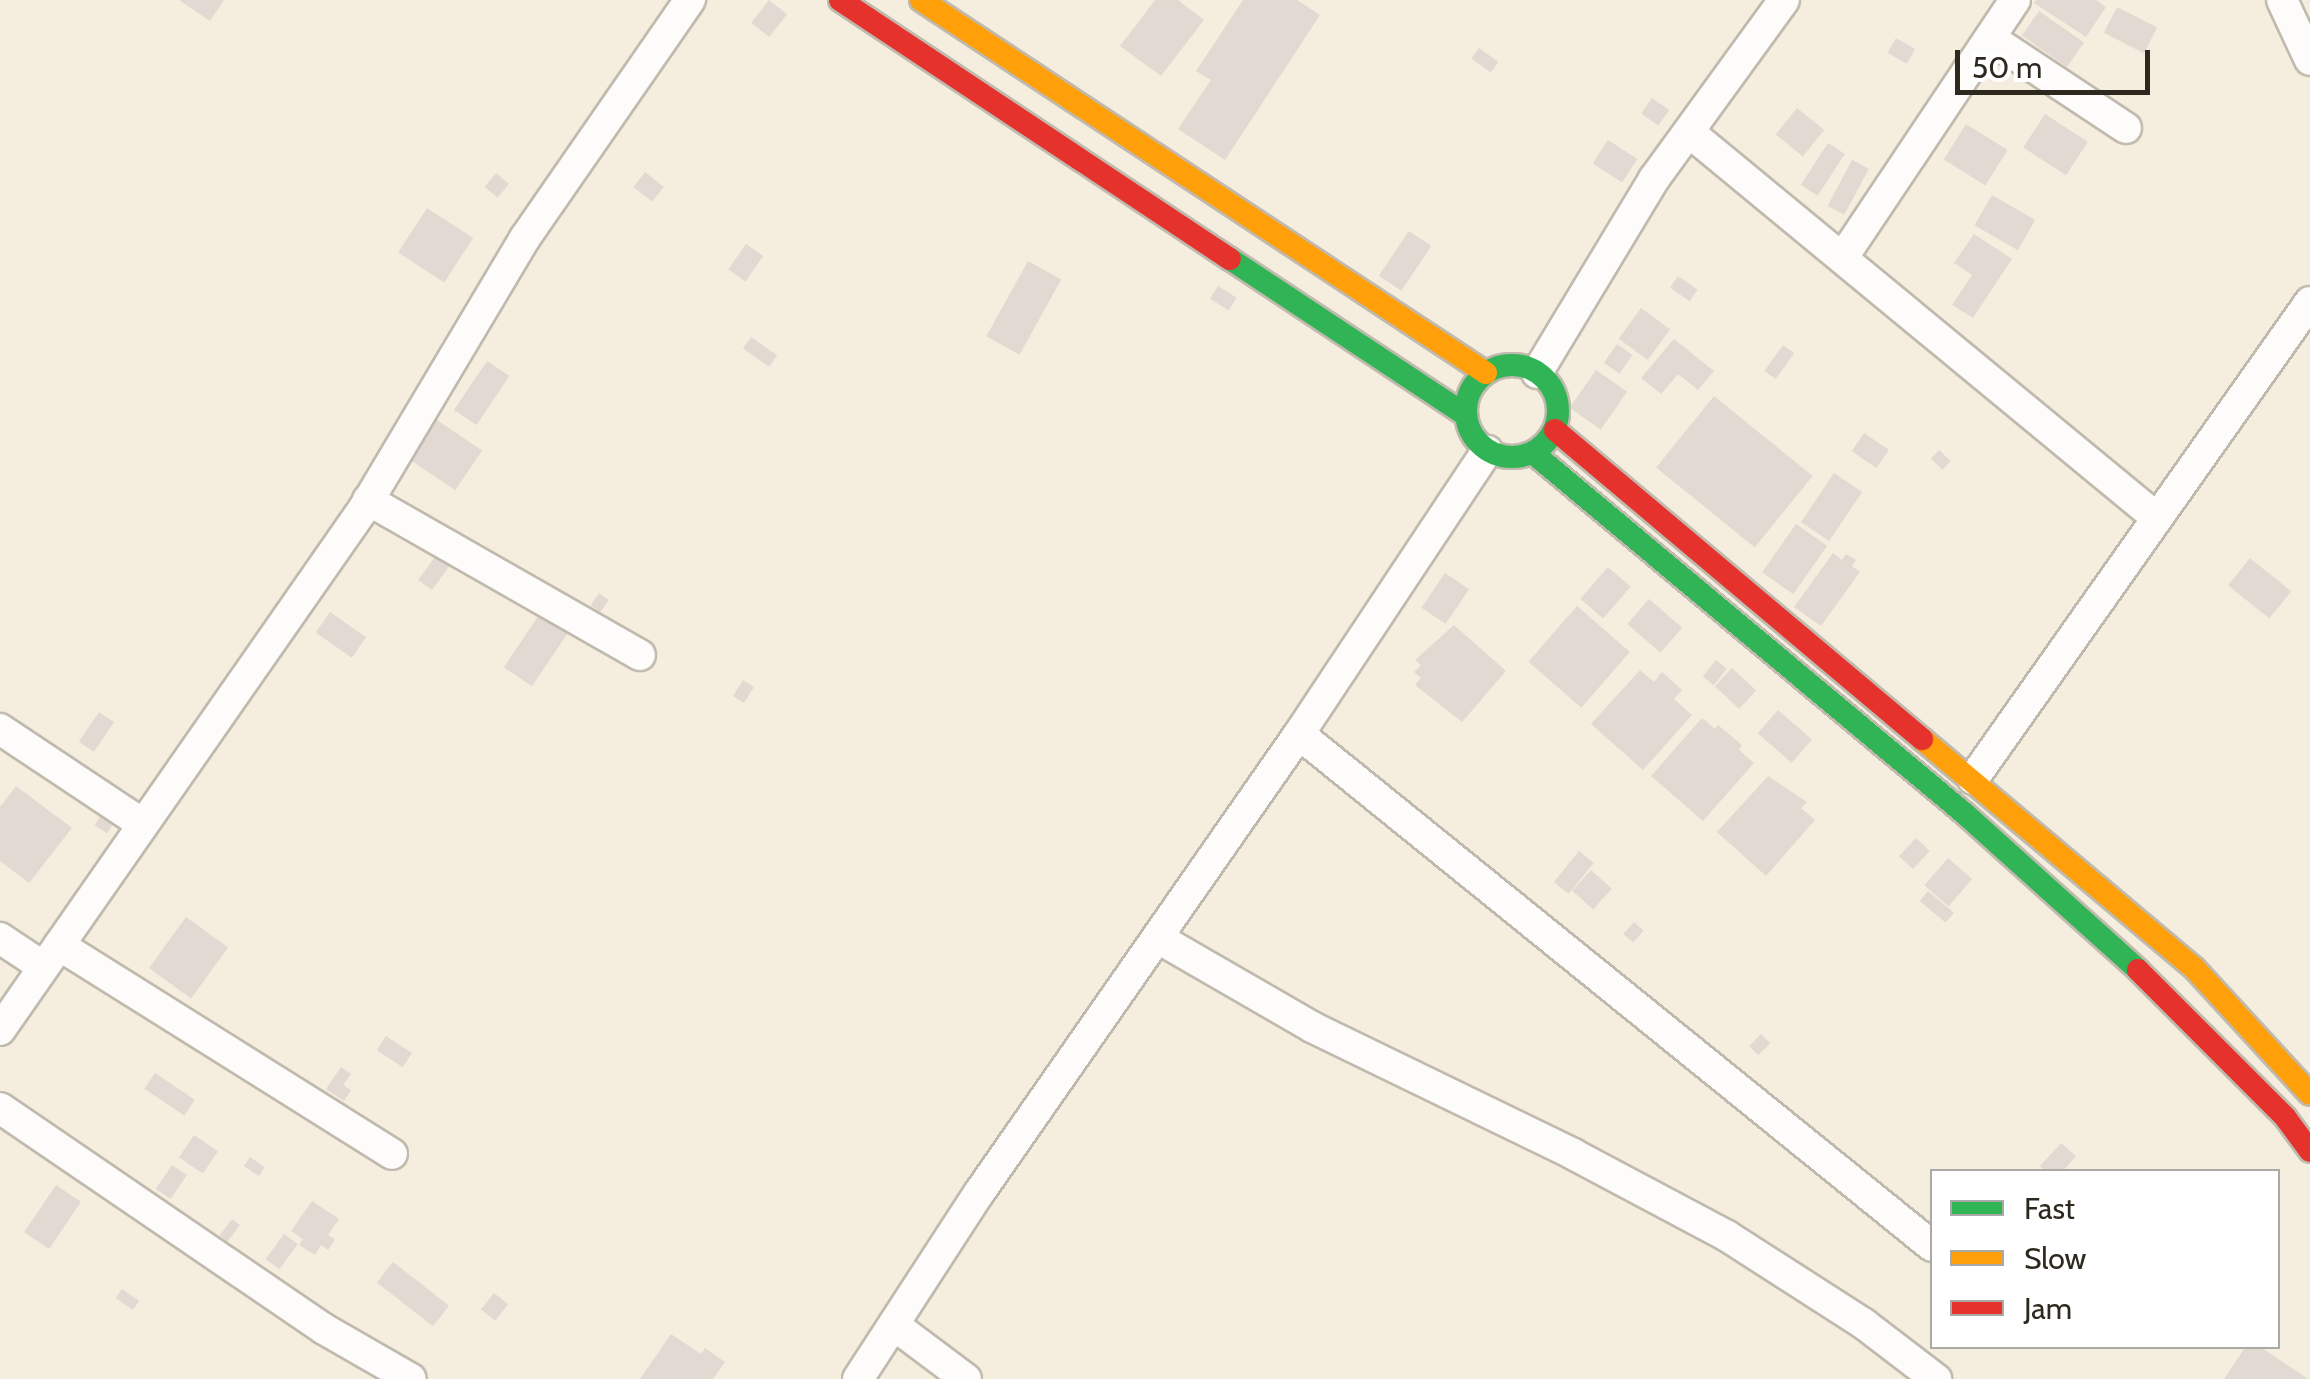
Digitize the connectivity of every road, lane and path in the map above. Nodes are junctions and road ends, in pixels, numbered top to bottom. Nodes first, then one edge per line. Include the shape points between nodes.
1 (690, 0) edge
2 (840, 0) edge
3 (920, 0) edge
4 (1784, 0) edge
5 (2015, 0) edge
6 (2282, 0) edge
7 (1990, 38) junction
8 (2310, 60) edge
9 (2126, 128) dead end
10 (1688, 132) junction
11 (1843, 257) junction
12 (2310, 302) edge
13 (1486, 373) junction
14 (1538, 373) junction
15 (1466, 415) junction
16 (1555, 430) junction
17 (1487, 450) junction
18 (1533, 453) junction
19 (368, 500) junction
20 (2157, 518) junction
21 (640, 655) dead end
22 (0, 729) edge
23 (1299, 734) junction
24 (1973, 779) junction
25 (140, 823) junction
26 (0, 938) edge
27 (1158, 938) junction
28 (50, 956) junction
29 (0, 1030) edge
30 (2310, 1094) edge
31 (0, 1108) edge
32 (2310, 1151) edge
33 (392, 1154) dead end
34 (1930, 1244) edge
35 (894, 1325) junction
36 (412, 1379) edge
37 (858, 1379) edge
38 (966, 1379) edge
39 (1936, 1379) edge

1 - 19 street via 525,238
2 - 15 street
3 - 13 street
4 - 10 street
5 - 7 street
6 - 8 street
7 - 9 street
7 - 11 street
10 - 11 street
10 - 14 street
11 - 20 street
12 - 20 street
13 - 14 street via 1512,365
13 - 15 street via 1470,391
14 - 16 street via 1558,404
15 - 17 street
16 - 18 street
16 - 24 street
17 - 18 street via 1502,457
17 - 23 street
18 - 32 street via 2038,880 2168,998
19 - 21 street
19 - 25 street via 220,719
20 - 24 street
22 - 25 street
23 - 27 street
23 - 34 street
24 - 30 street via 2194,968
25 - 28 street
26 - 28 street
27 - 35 street
27 - 39 street via 1312,1027 1727,1236
28 - 29 street
28 - 33 street
31 - 36 street via 324,1329
35 - 37 street
35 - 38 street

